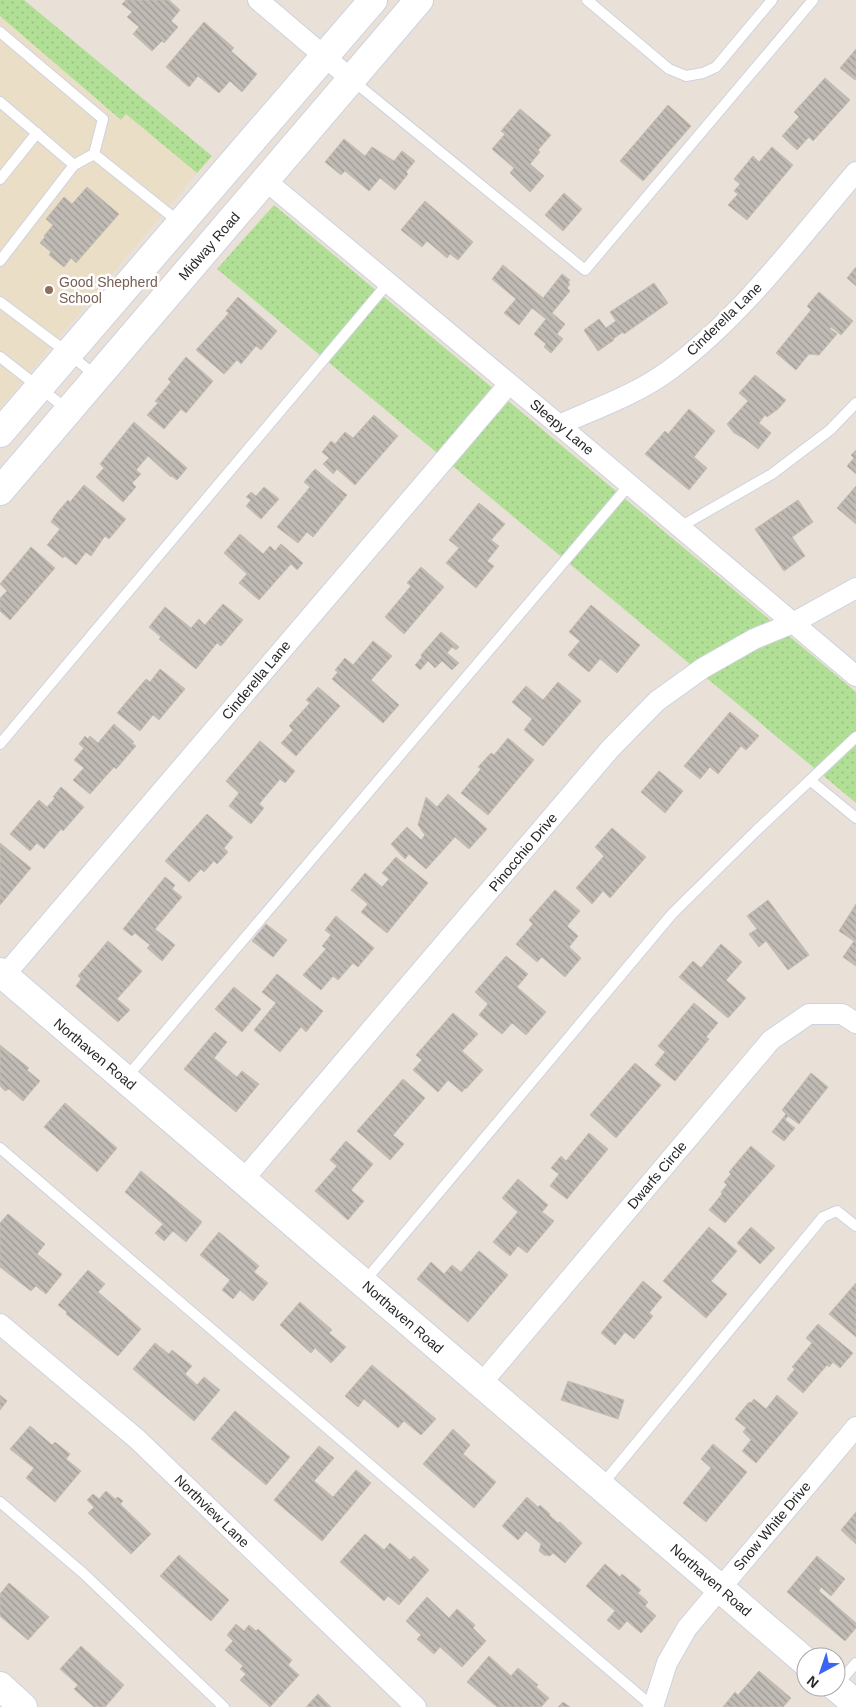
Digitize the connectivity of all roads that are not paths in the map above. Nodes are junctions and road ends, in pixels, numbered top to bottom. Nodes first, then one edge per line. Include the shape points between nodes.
1 (258, 0) edge
2 (373, 0) edge
3 (419, 0) edge
4 (587, 0) edge
5 (772, 0) edge
6 (813, 0) edge
7 (0, 32) edge
8 (323, 56) junction
9 (351, 79) junction
10 (0, 102) edge
11 (37, 133) junction
12 (94, 154) junction
13 (74, 165) junction
14 (856, 172) edge
15 (0, 179) edge
16 (266, 180) junction
17 (180, 223) junction
18 (0, 260) edge
19 (388, 283) junction
20 (0, 302) edge
21 (68, 353) junction
22 (0, 357) edge
23 (97, 376) junction
24 (509, 384) junction
25 (40, 387) junction
26 (856, 404) edge
27 (68, 410) junction
28 (559, 425) junction
29 (0, 433) edge
30 (630, 484) junction
31 (0, 491) edge
32 (680, 527) junction
33 (856, 588) edge
34 (793, 623) junction
35 (856, 676) edge
36 (856, 737) edge
37 (0, 744) edge
38 (811, 781) junction
39 (856, 818) edge
40 (2, 974) edge
41 (856, 1023) edge
42 (125, 1079) junction
43 (0, 1148) edge
44 (243, 1180) junction
45 (856, 1226) edge
46 (363, 1282) junction
47 (0, 1324) edge
48 (481, 1384) junction
49 (856, 1427) edge
50 (600, 1486) junction
51 (0, 1502) edge
52 (720, 1588) junction
53 (796, 1653) edge
54 (856, 1663) edge
55 (846, 1675) edge
56 (0, 1686) edge
57 (846, 1696) edge
58 (856, 1704) edge
59 (24, 1707) edge
60 (224, 1707) edge
61 (416, 1707) edge
62 (653, 1707) edge

1 - 8 street
2 - 8 main road
3 - 9 main road, Midway Road
4 - 5 lane via 669,69 686,76 716,67
6 - 9 lane via 585,270
7 - 12 lane via 103,119
8 - 9 street
8 - 17 main road
9 - 16 main road, Midway Road
10 - 11 lane
11 - 13 lane
11 - 15 lane
12 - 13 lane
12 - 17 lane
13 - 18 lane
14 - 28 street, Cinderella Lane via 713,334 670,369 631,393
16 - 19 street, Sleepy Lane
16 - 23 main road, Midway Road
17 - 21 main road
19 - 24 street, Sleepy Lane
19 - 37 lane
20 - 21 lane
21 - 23 lane
21 - 25 main road
22 - 25 lane
23 - 27 main road, Midway Road
24 - 28 street, Sleepy Lane
24 - 40 street, Cinderella Lane
25 - 27 lane
25 - 29 main road
26 - 32 lane via 830,430 772,474
27 - 31 main road, Midway Road
28 - 30 street, Sleepy Lane
30 - 32 street, Sleepy Lane
30 - 42 lane
32 - 34 street, Sleepy Lane
33 - 34 street, Pinocchio Drive
34 - 35 street, Sleepy Lane
34 - 44 street, Pinocchio Drive via 754,639 703,668 657,701 604,757
36 - 38 lane
38 - 39 lane
38 - 46 lane via 672,914
40 - 42 main road, Northaven Road
41 - 48 street, Dwarfs Circle via 842,1014 809,1014 771,1040
42 - 44 main road, Northaven Road
43 - 62 lane
44 - 46 main road, Northaven Road
45 - 50 lane via 837,1210 824,1217
46 - 48 main road, Northaven Road
47 - 61 street, Northview Lane via 137,1439
48 - 50 main road, Northaven Road
49 - 52 street, Snow White Drive
50 - 52 main road, Northaven Road
51 - 60 lane via 83,1573
52 - 53 main road, Northaven Road
52 - 62 street, Snow White Drive via 687,1628 667,1663
54 - 55 lane
56 - 59 main road
57 - 58 main road

